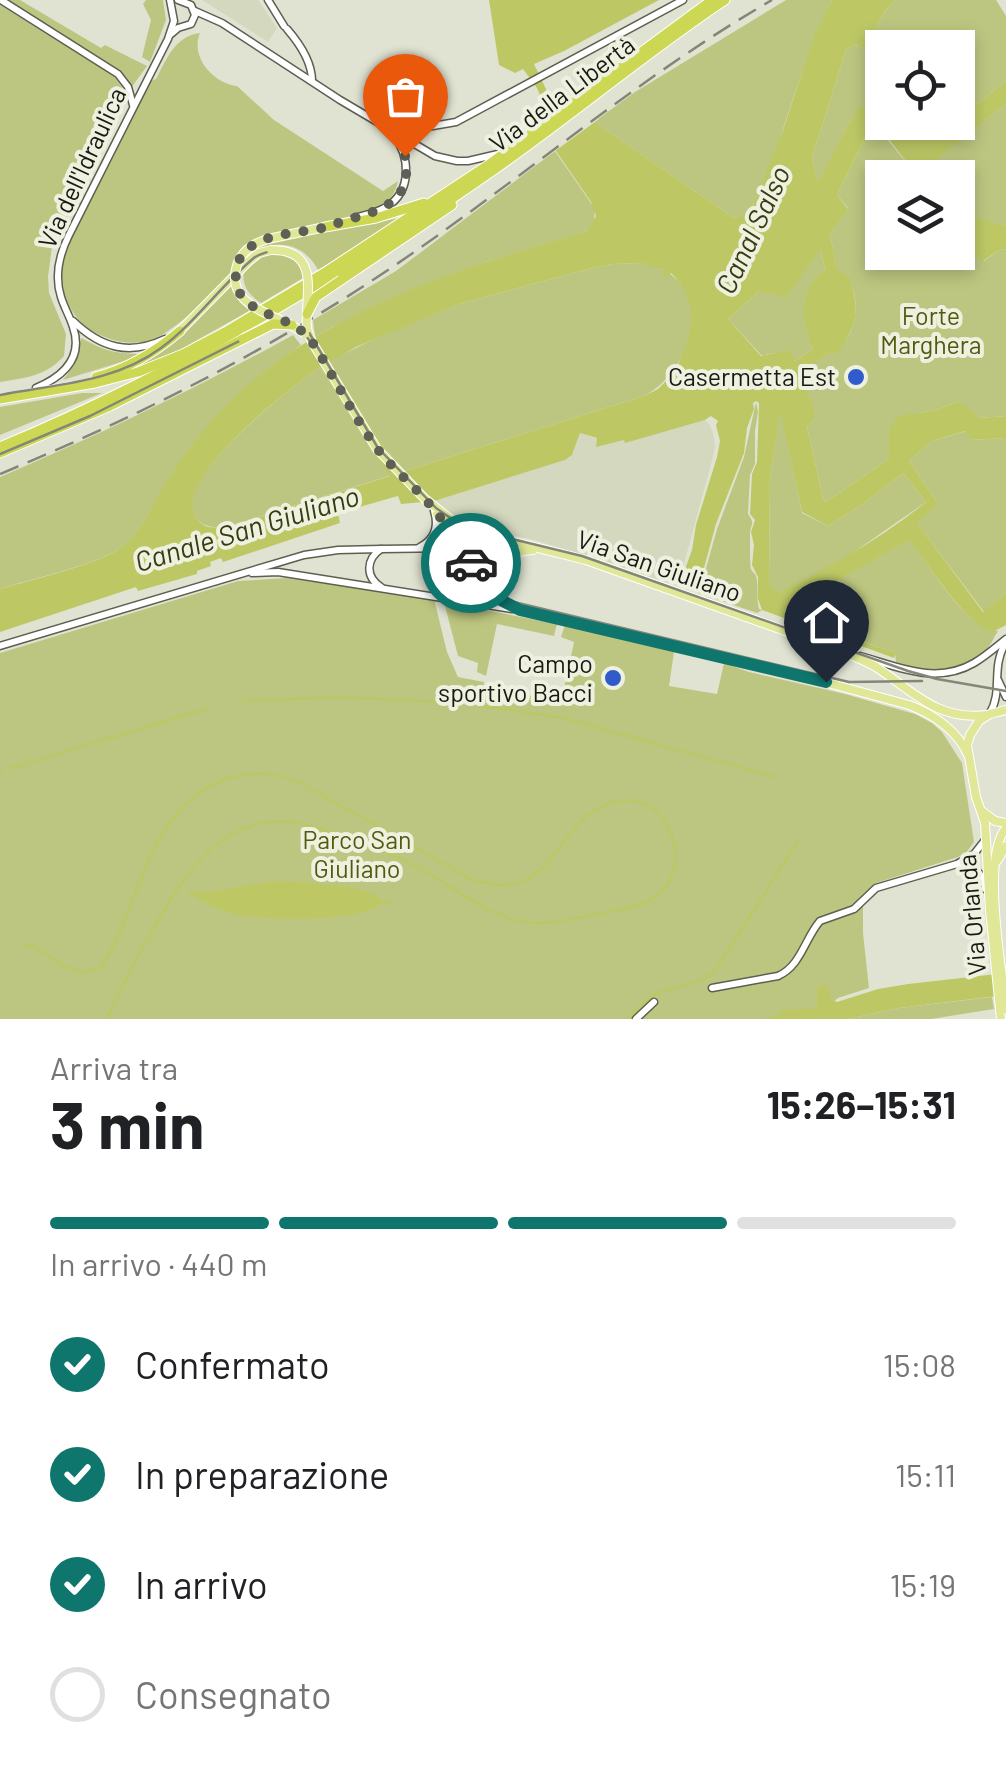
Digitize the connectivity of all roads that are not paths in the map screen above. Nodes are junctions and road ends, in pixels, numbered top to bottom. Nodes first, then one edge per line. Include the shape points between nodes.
1 (1, 0) edge
2 (268, 0) edge
3 (683, 0) edge
4 (712, 0) edge
5 (725, 0) edge
6 (176, 1) edge
7 (195, 11) junction
8 (174, 21) junction
9 (193, 22) junction
10 (222, 24) junction
11 (182, 26) junction
12 (168, 39) junction
13 (312, 81) junction
14 (588, 96) junction
15 (134, 106) junction
16 (387, 128) junction
17 (410, 142) junction
18 (526, 142) junction
19 (513, 147) junction
20 (402, 148) junction
21 (440, 197) junction
22 (325, 227) junction
23 (306, 314) junction
24 (70, 318) junction
25 (292, 325) junction
26 (180, 331) junction
27 (312, 342) junction
28 (36, 388) junction
29 (0, 396) edge
30 (0, 448) edge
31 (429, 504) junction
32 (462, 547) junction
33 (382, 548) junction
34 (415, 548) junction
35 (539, 549) junction
36 (226, 578) junction
37 (382, 587) junction
38 (506, 604) junction
39 (524, 611) junction
40 (1006, 640) edge
41 (0, 646) edge
42 (833, 648) junction
43 (996, 673) junction
44 (1006, 697) edge
45 (1006, 710) edge
46 (988, 715) junction
47 (968, 755) junction
48 (980, 809) junction
49 (1006, 826) edge
50 (986, 840) junction
51 (1006, 846) edge
52 (956, 864) junction
53 (994, 864) junction
54 (990, 910) junction
55 (998, 964) junction
56 (712, 988) dead end
57 (654, 1002) dead end
58 (1004, 1005) edge
59 (636, 1019) edge
60 (1001, 1019) edge

1 - 15 street via 118,74
2 - 13 street via 307,58
3 - 16 street via 447,124
4 - 14 highway, Via della Libertà
5 - 14 highway, Via della Libertà
6 - 7 street
6 - 8 street
7 - 9 street
7 - 10 street
8 - 11 street
8 - 12 street, Via dell'Idraulica
9 - 10 street
9 - 11 street
10 - 13 street
11 - 12 street, Via dell'Idraulica
12 - 15 street, Via dell'Idraulica
13 - 16 street
14 - 18 highway, Via della Libertà
15 - 24 street, Via dell'Idraulica via 60,257 59,290
16 - 17 street
16 - 20 street
17 - 19 street via 456,161
17 - 20 street
18 - 19 highway, Via della Libertà
18 - 23 highway, bridge via 450,206 316,297
18 - 30 highway, Via della Libertà via 289,303 176,366
19 - 21 highway, Via della Libertà
20 - 22 street via 406,176 392,202
21 - 22 highway
21 - 29 highway, Via della Libertà via 182,354 114,379
22 - 25 main road, bridge via 254,244 236,270 237,286 251,306
23 - 26 main road, bridge via 305,267 290,253 271,250 249,262
23 - 27 main road, bridge
24 - 26 street via 99,342 119,347 142,348
24 - 28 street, Via dell'Idraulica via 76,336 70,364
25 - 27 main road, bridge
25 - 30 highway, bridge via 271,324 110,406
26 - 28 highway via 117,371
27 - 31 main road via 373,444
28 - 29 highway
31 - 32 main road, Via San Giuliano
31 - 34 street via 437,521 434,534
31 - 35 main road, Via San Giuliano via 465,527
32 - 34 street, Via San Giuliano
32 - 35 street, Via San Giuliano
32 - 38 main road, Via San Giuliano via 489,591
33 - 34 street, Via San Giuliano
33 - 36 street, Via San Giuliano via 304,555
33 - 37 street via 368,568
35 - 38 main road via 512,553 493,566 491,585
35 - 42 main road, Via San Giuliano
36 - 37 street, Via San Giuliano via 278,572
36 - 41 street, Via San Giuliano
37 - 39 street, Via San Giuliano
38 - 39 main road, Via San Giuliano
39 - 47 main road, Via San Giuliano via 909,705 950,730
40 - 42 street via 969,666 938,674
40 - 43 street
42 - 46 main road, Via San Giuliano via 940,709
43 - 44 street
43 - 46 street via 997,700
45 - 46 main road
46 - 47 main road via 970,735
47 - 48 main road, Via Orlanda
48 - 49 main road
48 - 50 main road, Via Orlanda
49 - 53 main road, Via Orlanda
50 - 52 street
50 - 54 main road, Via Orlanda
51 - 53 main road
52 - 54 street via 982,876
52 - 56 street via 876,888 846,913 820,921 787,972
53 - 55 main road, Via Orlanda
54 - 55 main road, Via Orlanda
55 - 58 main road, Via Orlanda
57 - 59 street
58 - 60 main road, Via Orlanda

